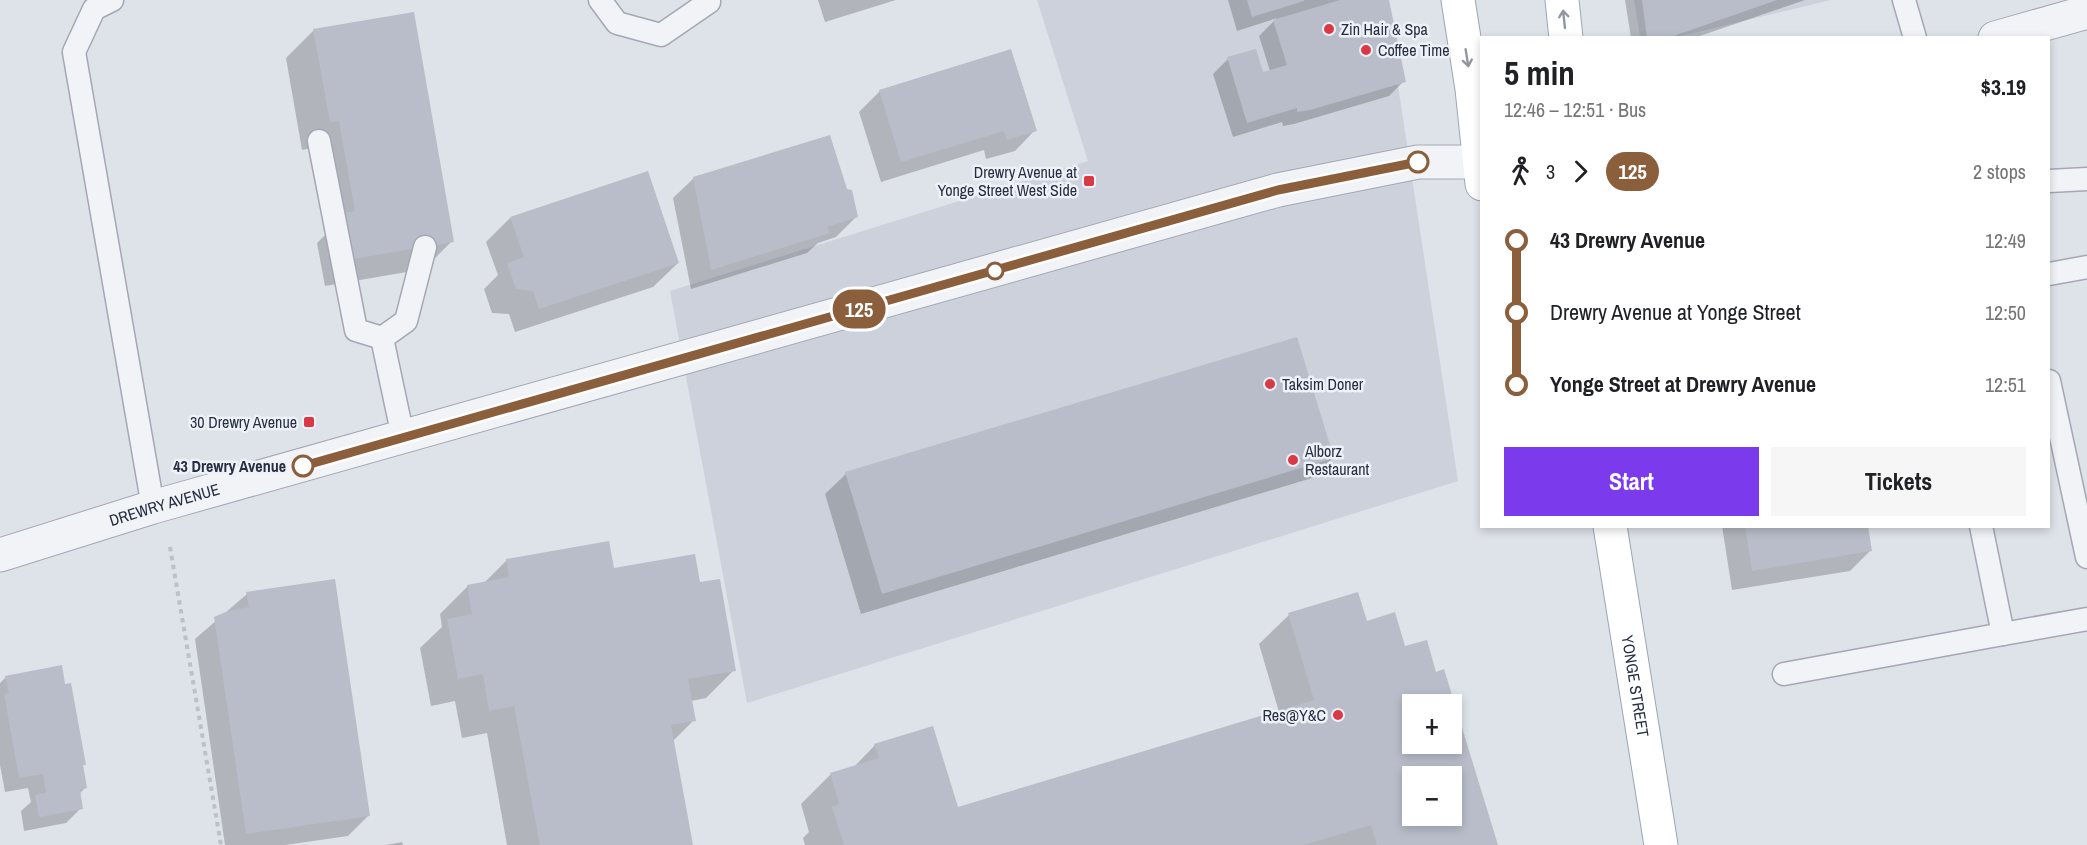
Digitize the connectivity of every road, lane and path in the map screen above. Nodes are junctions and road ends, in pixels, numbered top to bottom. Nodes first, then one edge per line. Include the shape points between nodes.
1 (112, 0) edge
2 (600, 0) edge
3 (1458, 0) edge
4 (1562, 0) edge
5 (1905, 0) edge
6 (709, 2) edge
7 (2087, 12) edge
8 (1566, 36) edge
9 (1914, 36) edge
10 (2002, 36) edge
11 (319, 141) dead end
12 (1480, 160) edge
13 (1480, 169) edge
14 (2087, 179) edge
15 (2050, 181) edge
16 (425, 247) dead end
17 (2087, 267) edge
18 (2050, 274) edge
19 (382, 338) junction
20 (2050, 386) edge
21 (403, 437) junction
22 (159, 506) junction
23 (1610, 528) edge
24 (1982, 528) edge
25 (0, 555) edge
26 (2087, 557) edge
27 (2087, 619) edge
28 (2003, 634) junction
29 (1784, 674) dead end
30 (221, 845) edge
31 (1661, 845) edge

1 - 22 lane via 94,9 74,52
2 - 6 lane via 617,23 661,35
3 -> 12 main road
8 -> 4 main road
5 - 9 lane
7 - 10 street
11 - 19 lane via 356,330
13 - 21 street, DREWRY AVENUE via 1418,162 1278,190
14 - 15 lane
16 - 19 lane via 406,321
17 - 18 lane
19 - 21 lane
20 - 26 lane
21 - 22 street, DREWRY AVENUE
22 - 25 street, DREWRY AVENUE
22 - 30 path
23 - 31 main road, YONGE STREET
24 - 28 lane
27 - 28 lane
28 - 29 lane

